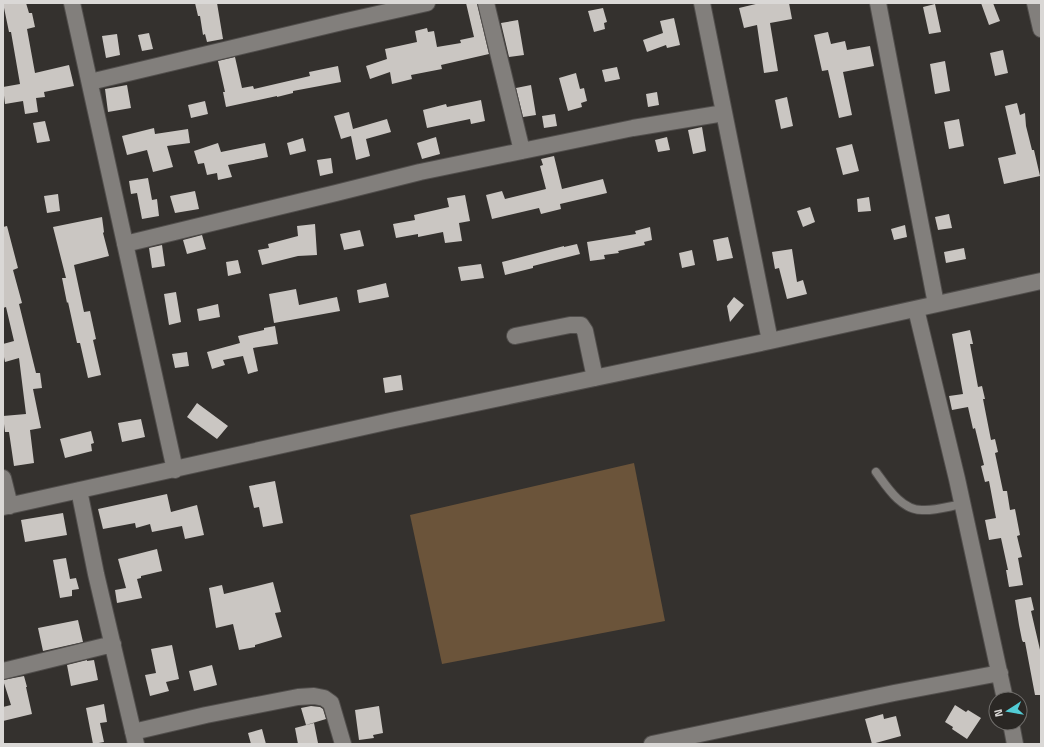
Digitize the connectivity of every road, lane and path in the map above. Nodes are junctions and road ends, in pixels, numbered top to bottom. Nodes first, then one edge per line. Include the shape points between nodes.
1 (72, 3) edge
2 (427, 3) edge
3 (486, 3) edge
4 (702, 3) edge
5 (878, 3) edge
6 (1035, 3) edge
7 (1041, 29) edge
8 (90, 82) junction
9 (724, 113) junction
10 (522, 151) junction
11 (125, 244) junction
12 (1041, 281) edge
13 (936, 304) junction
14 (916, 309) junction
15 (514, 336) dead end
16 (770, 341) junction
17 (595, 378) junction
18 (175, 470) junction
19 (876, 472) dead end
20 (3, 478) edge
21 (79, 490) junction
22 (963, 504) junction
23 (6, 507) edge
24 (113, 644) junction
25 (3, 671) edge
26 (1000, 673) junction
27 (1003, 691) edge
28 (1013, 731) edge
29 (134, 738) edge
30 (343, 744) edge
31 (652, 744) edge
32 (1015, 744) edge

1 - 8 street
2 - 8 street
3 - 10 street
4 - 9 street
5 - 13 street
6 - 7 street
8 - 11 street
9 - 10 street via 633,128
9 - 16 street
10 - 11 street via 420,172
11 - 18 street
12 - 13 street
13 - 14 street
14 - 16 street
14 - 22 street
15 - 17 street via 581,325
16 - 17 street
17 - 18 street
18 - 21 street
19 - 22 lane via 893,495 915,509
20 - 23 street
21 - 23 street
21 - 24 street
22 - 26 street
24 - 25 street
24 - 29 street
26 - 27 street
26 - 31 street
28 - 32 street
29 - 30 street via 206,715 314,696 331,703

